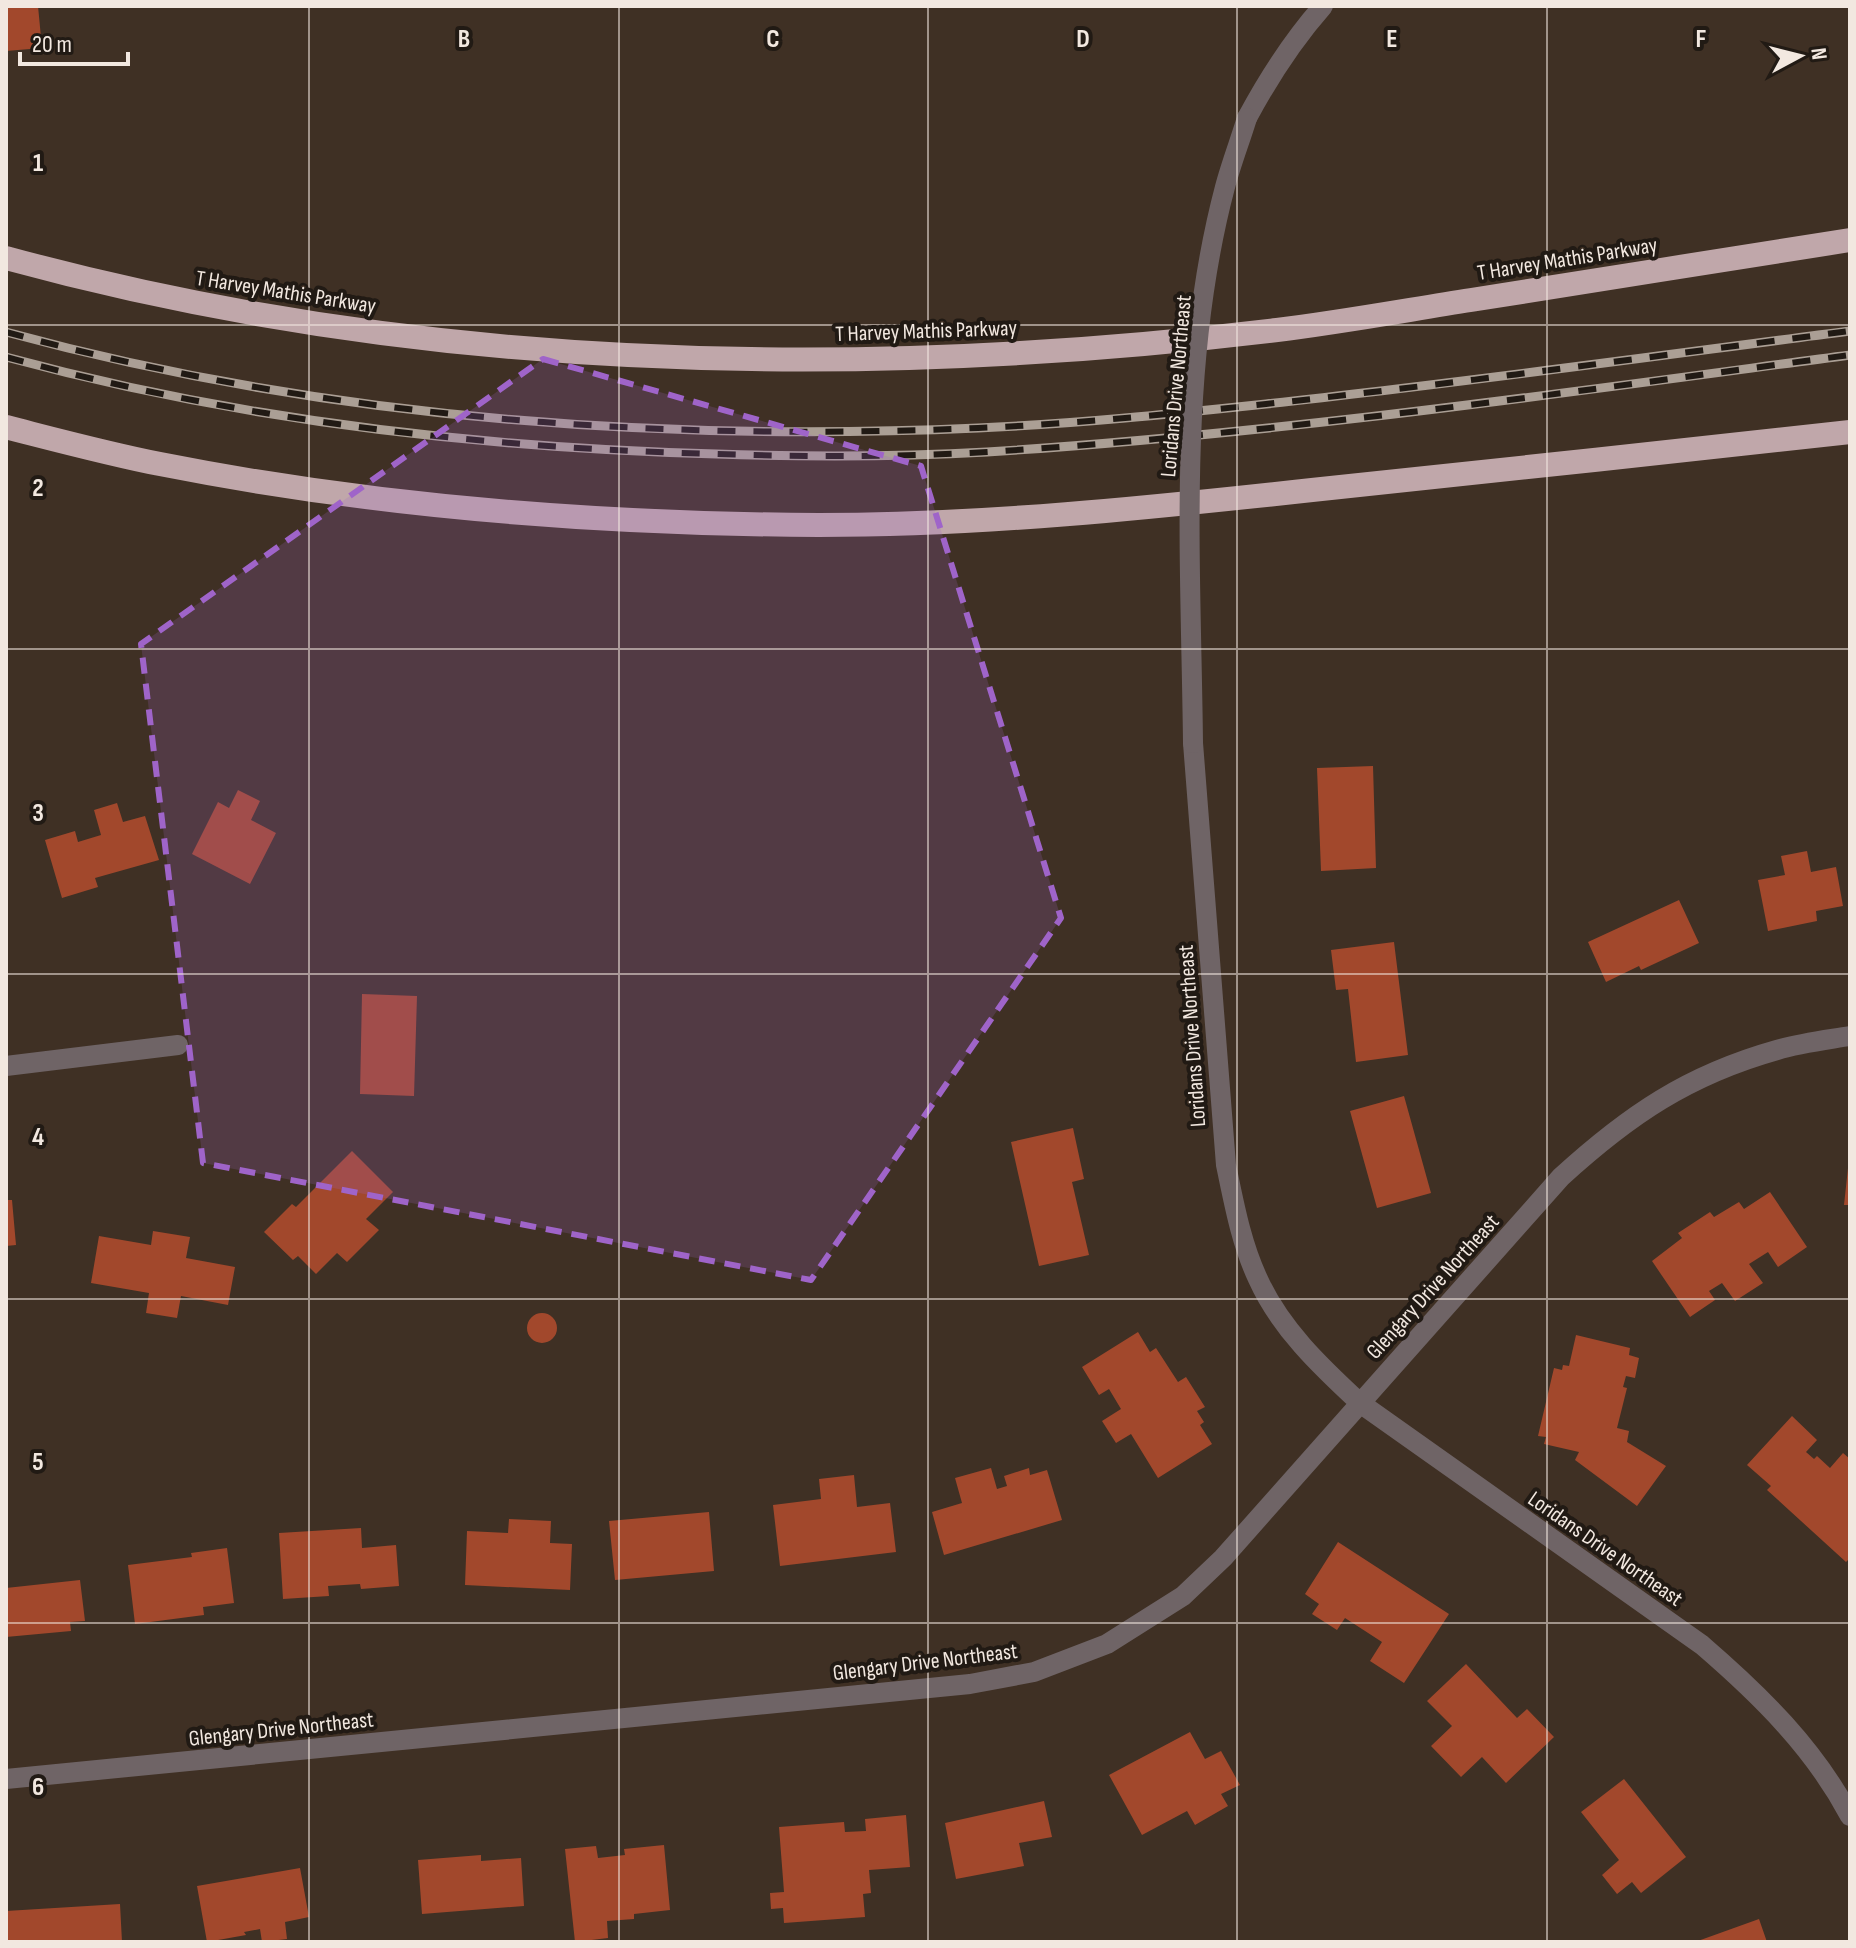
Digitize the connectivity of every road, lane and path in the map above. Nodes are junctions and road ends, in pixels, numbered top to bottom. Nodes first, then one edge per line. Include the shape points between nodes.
1 (1323, 6) edge
2 (1850, 240) edge
3 (6, 258) edge
4 (6, 427) edge
5 (1850, 432) edge
6 (1850, 1036) edge
7 (178, 1045) dead end
8 (6, 1066) edge
9 (1360, 1403) junction
10 (6, 1779) edge
11 (1850, 1816) edge

1 - 9 street, Loridans Drive Northeast, bridge via 1271,72 1247,118 1225,188 1198,346 1191,442 1193,743 1223,1137 1239,1222 1258,1279 1286,1326
2 - 3 highway, T Harvey Mathis Parkway via 1280,330 994,355 820,361 500,347 351,329 191,303
4 - 5 highway via 159,464 360,496 502,512 821,525 987,520 1169,506
6 - 9 street, Glengary Drive Northeast via 1779,1049 1710,1073 1646,1107 1561,1177
7 - 8 street
9 - 10 street, Glengary Drive Northeast via 1183,1596 1107,1644 1034,1672 970,1684
9 - 11 street, Loridans Drive Northeast via 1702,1645 1799,1739

